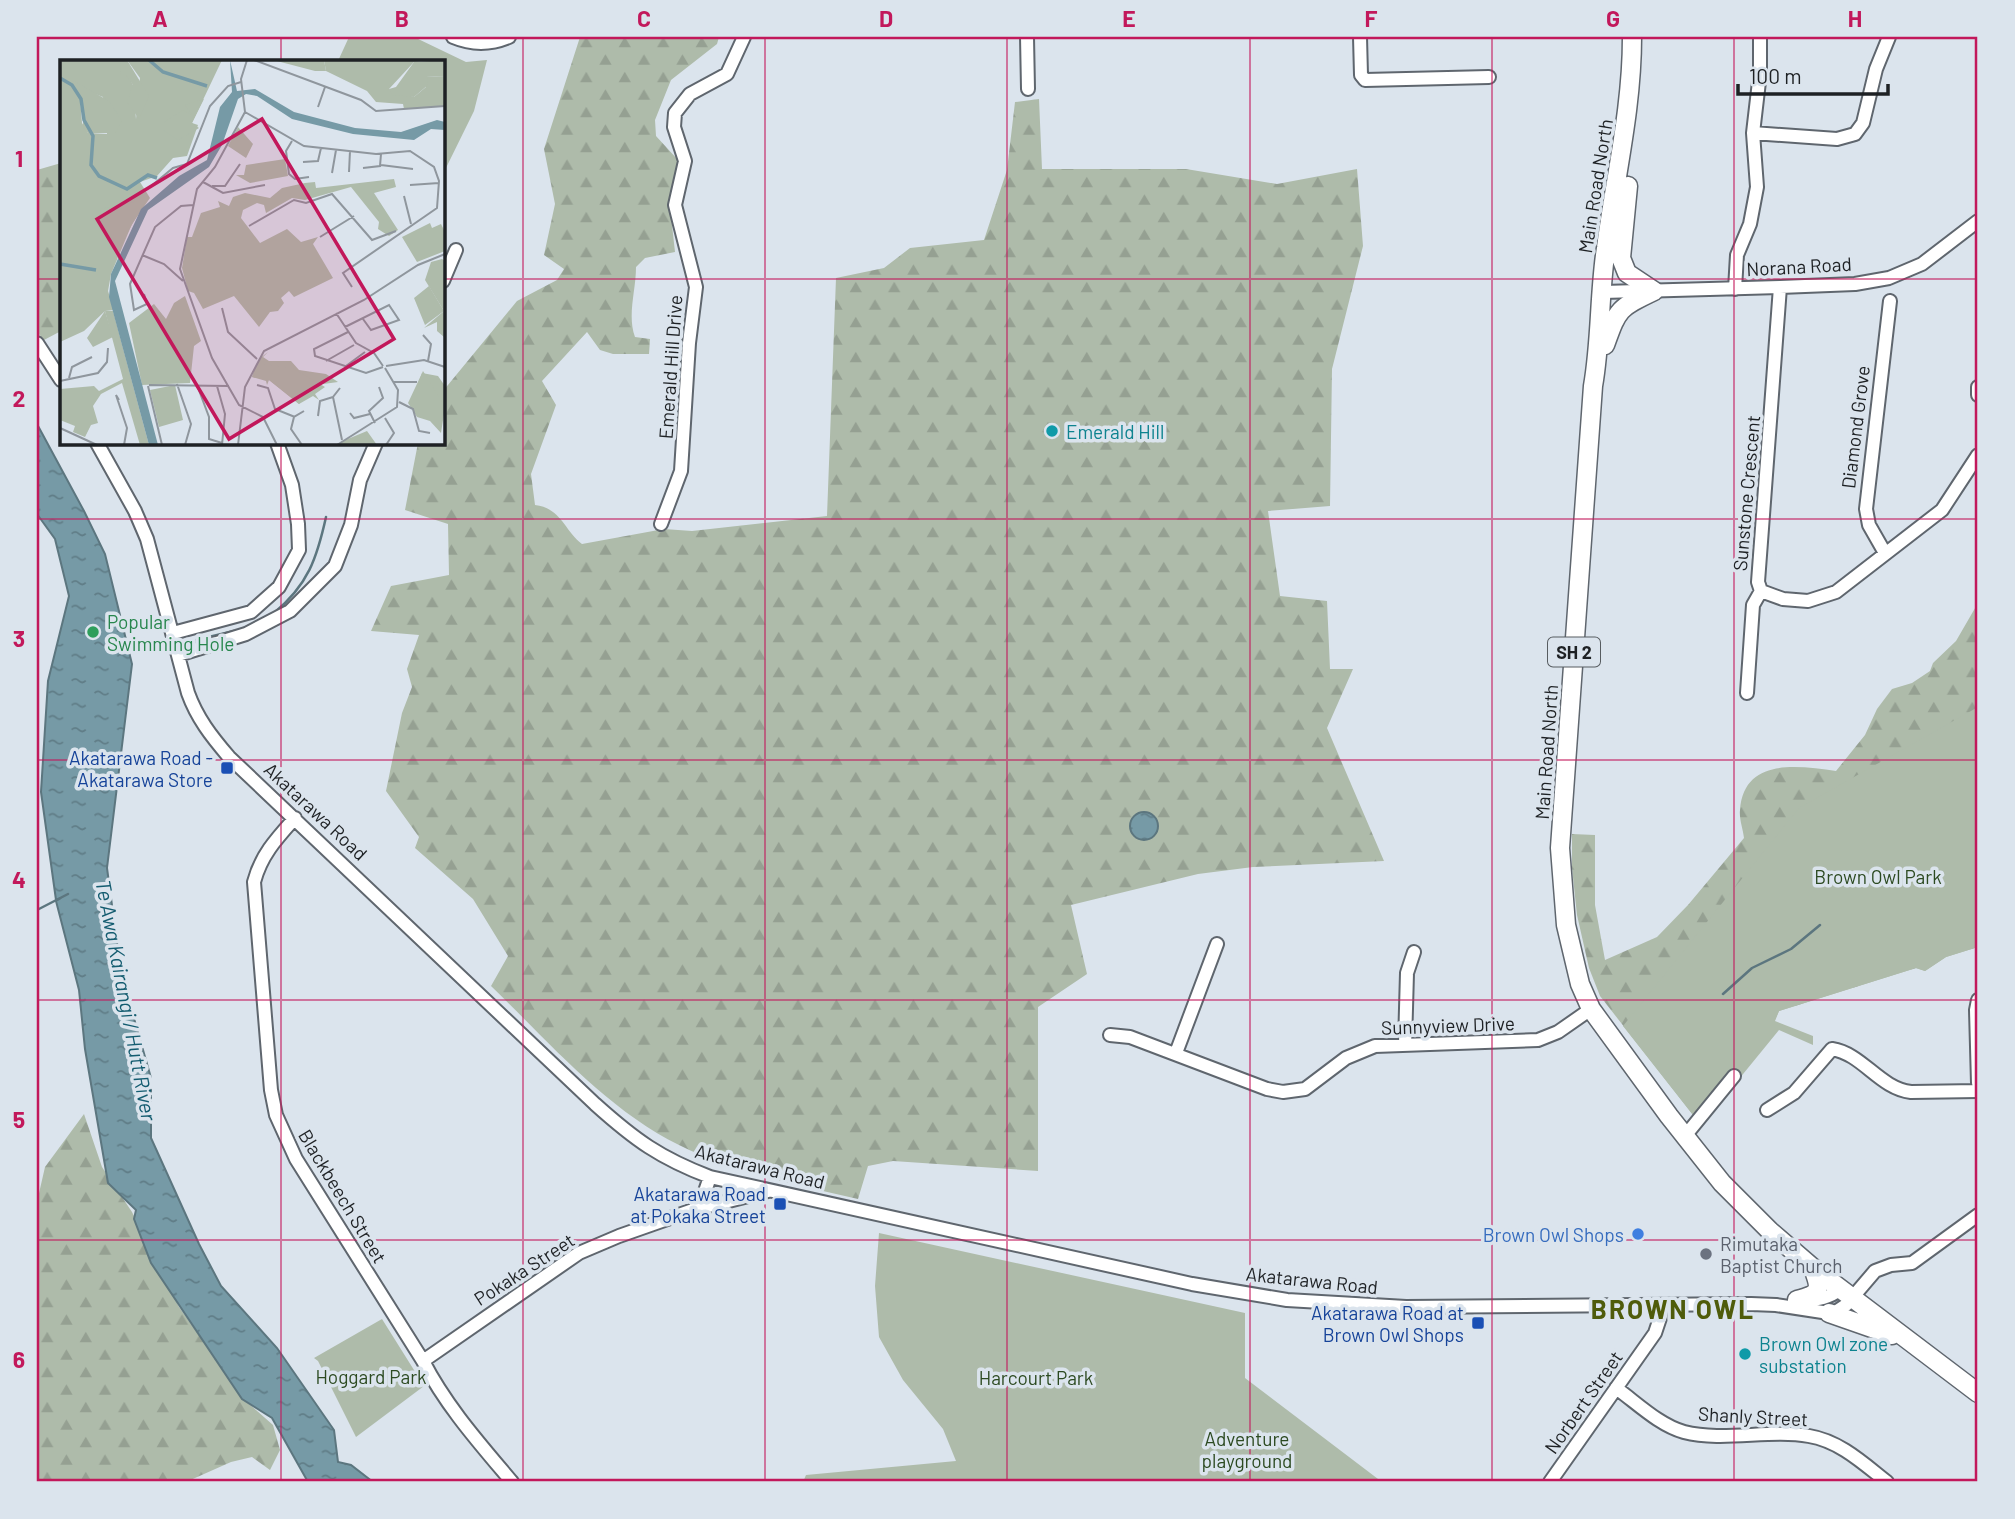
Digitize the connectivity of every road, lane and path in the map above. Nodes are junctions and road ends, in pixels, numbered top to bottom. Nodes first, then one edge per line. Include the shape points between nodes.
1 (453, 37) edge
2 (509, 37) edge
3 (744, 37) edge
4 (1027, 37) edge
5 (1360, 37) edge
6 (1632, 37) edge
7 (1760, 37) edge
8 (1889, 37) edge
9 (1489, 77) dead end
10 (1028, 89) dead end
11 (1626, 130) junction
12 (1753, 133) junction
13 (1978, 220) edge
14 (456, 250) dead end
15 (444, 279) edge
16 (1780, 287) junction
17 (1735, 289) junction
18 (1654, 291) junction
19 (1603, 292) junction
20 (1891, 301) dead end
21 (37, 343) edge
22 (1597, 365) junction
23 (60, 378) edge
24 (1978, 387) edge
25 (1978, 395) edge
26 (98, 444) edge
27 (277, 444) edge
28 (376, 444) edge
29 (1978, 456) edge
30 (661, 524) dead end
31 (1885, 553) junction
32 (1760, 591) junction
33 (173, 634) junction
34 (178, 655) junction
35 (1747, 694) dead end
36 (295, 818) junction
37 (1217, 944) dead end
38 (1414, 952) dead end
39 (1978, 1000) edge
40 (1591, 1009) junction
41 (1110, 1035) dead end
42 (1405, 1044) junction
43 (1176, 1053) junction
44 (1734, 1076) dead end
45 (1978, 1083) edge
46 (1978, 1091) edge
47 (1767, 1110) dead end
48 (1685, 1136) junction
49 (710, 1177) junction
50 (771, 1190) junction
51 (693, 1210) junction
52 (1978, 1215) edge
53 (1814, 1268) junction
54 (1846, 1293) junction
55 (1797, 1300) junction
56 (1776, 1305) junction
57 (1661, 1306) junction
58 (1829, 1313) junction
59 (1914, 1345) junction
60 (423, 1361) junction
61 (1616, 1388) junction
62 (1978, 1393) edge
63 (512, 1482) edge
64 (1550, 1482) edge
65 (1887, 1482) edge

1 - 2 street via 478,44
3 - 30 street, Emerald Hill Drive via 727,74 690,94 675,113 674,127 685,161 675,205 696,287 681,471
4 - 10 street
5 - 9 street via 1365,80
6 - 11 highway, Main Road North / SH 2
7 - 12 street
8 - 12 street via 1863,122 1855,134 1837,139
11 - 18 highway via 1631,154 1621,258 1627,273
11 - 19 highway, Main Road North / SH 2 via 1605,250
12 - 17 street via 1757,187 1750,224 1737,255
13 - 16 street, Norana Road via 1922,264 1889,278
14 - 15 street
16 - 17 street, Norana Road
16 - 32 street, Sunstone Crescent
17 - 18 street, Norana Road
18 - 19 street, Norana Road
18 - 22 highway via 1619,311
19 - 22 highway, Main Road North / SH 2
20 - 31 street, Diamond Grove via 1866,509 1869,525
21 - 23 street
22 - 40 highway, Main Road North / SH 2 via 1560,848 1566,925
24 - 25 street
26 - 33 street, Akatarawa Road via 141,524
27 - 33 street via 292,485 299,537 299,550 279,587 251,612
28 - 34 street via 335,566 290,611 246,634
29 - 31 street, Sunstone Crescent via 1942,510
31 - 32 street, Sunstone Crescent via 1848,585 1826,596 1808,601
32 - 35 street via 1753,605
33 - 34 street, Akatarawa Road
34 - 36 street, Akatarawa Road via 191,702 203,725 229,757
36 - 49 street, Akatarawa Road via 618,1125 659,1155
36 - 60 street, Blackbeech Street via 261,859 254,882 276,1115 296,1159
37 - 43 street
38 - 42 street via 1406,973
39 - 45 street
40 - 42 street, Sunnyview Drive via 1538,1040
40 - 48 highway, Main Road North / SH 2
41 - 43 street, Sunnyview Drive
42 - 43 street, Sunnyview Drive via 1375,1045 1359,1051 1315,1083 1294,1092 1267,1089
44 - 48 street
46 - 47 street via 1906,1092 1848,1053 1832,1049 1794,1093
48 - 53 highway, Main Road North / SH 2 via 1736,1199
49 - 50 street, Akatarawa Road
49 - 51 street
50 - 51 street, Pokaka Street
50 - 57 street, Akatarawa Road via 1192,1284 1287,1300 1406,1307
51 - 60 street, Pokaka Street via 579,1253
52 - 54 street via 1913,1263 1875,1270
53 - 54 highway, Main Road North / SH 2
53 - 55 highway via 1817,1292
54 - 55 street, Akatarawa Road
54 - 58 street via 1842,1308
54 - 59 highway, SH 2
55 - 56 street, Akatarawa Road
56 - 57 street, Akatarawa Road
56 - 58 street, Akatarawa Road
57 - 61 street, Norbert Street via 1655,1334
58 - 59 highway
59 - 62 highway, SH 2
60 - 63 street, Blackbeech Street via 444,1397
61 - 64 street, Norbert Street
61 - 65 street, Shanly Street via 1684,1432 1808,1435 1844,1449

